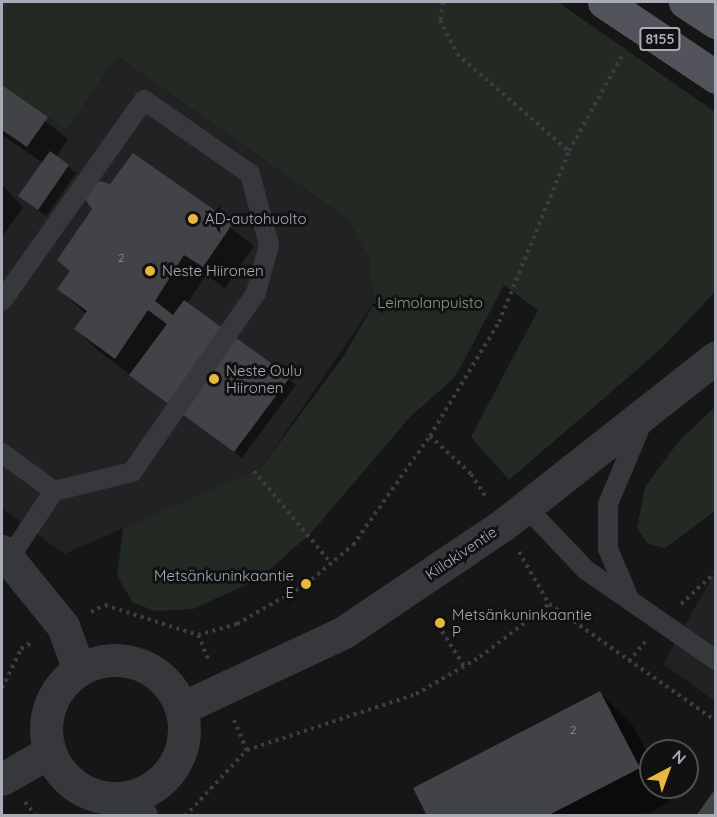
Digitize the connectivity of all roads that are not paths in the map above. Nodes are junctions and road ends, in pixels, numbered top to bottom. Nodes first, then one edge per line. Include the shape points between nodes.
1 (604, 2) edge
2 (686, 2) edge
3 (716, 22) edge
4 (716, 77) edge
5 (2, 301) edge
6 (716, 357) edge
7 (646, 414) junction
8 (2, 453) edge
9 (54, 491) junction
10 (515, 516) junction
11 (6, 554) edge
12 (628, 596) junction
13 (716, 660) edge
14 (79, 670) junction
15 (182, 708) junction
16 (49, 752) junction
17 (2, 779) edge
18 (136, 806) edge

1 - 4 main road, 8155
2 - 3 main road
5 - 9 lane via 144,100 250,174 269,245 256,293 132,472
6 - 7 street, Kiilakiventie
7 - 10 street, Kiilakiventie
7 - 12 lane via 608,504 608,549
8 - 9 lane
9 - 11 lane
10 - 12 lane via 585,570
10 - 15 street, Kiilakiventie via 344,632
11 - 14 street via 63,626
12 - 13 lane
14 - 15 street via 119,660 140,664 173,689
14 - 16 street via 49,706
15 - 18 street via 181,753 170,773
16 - 17 street
16 - 18 street via 59,770 91,795

